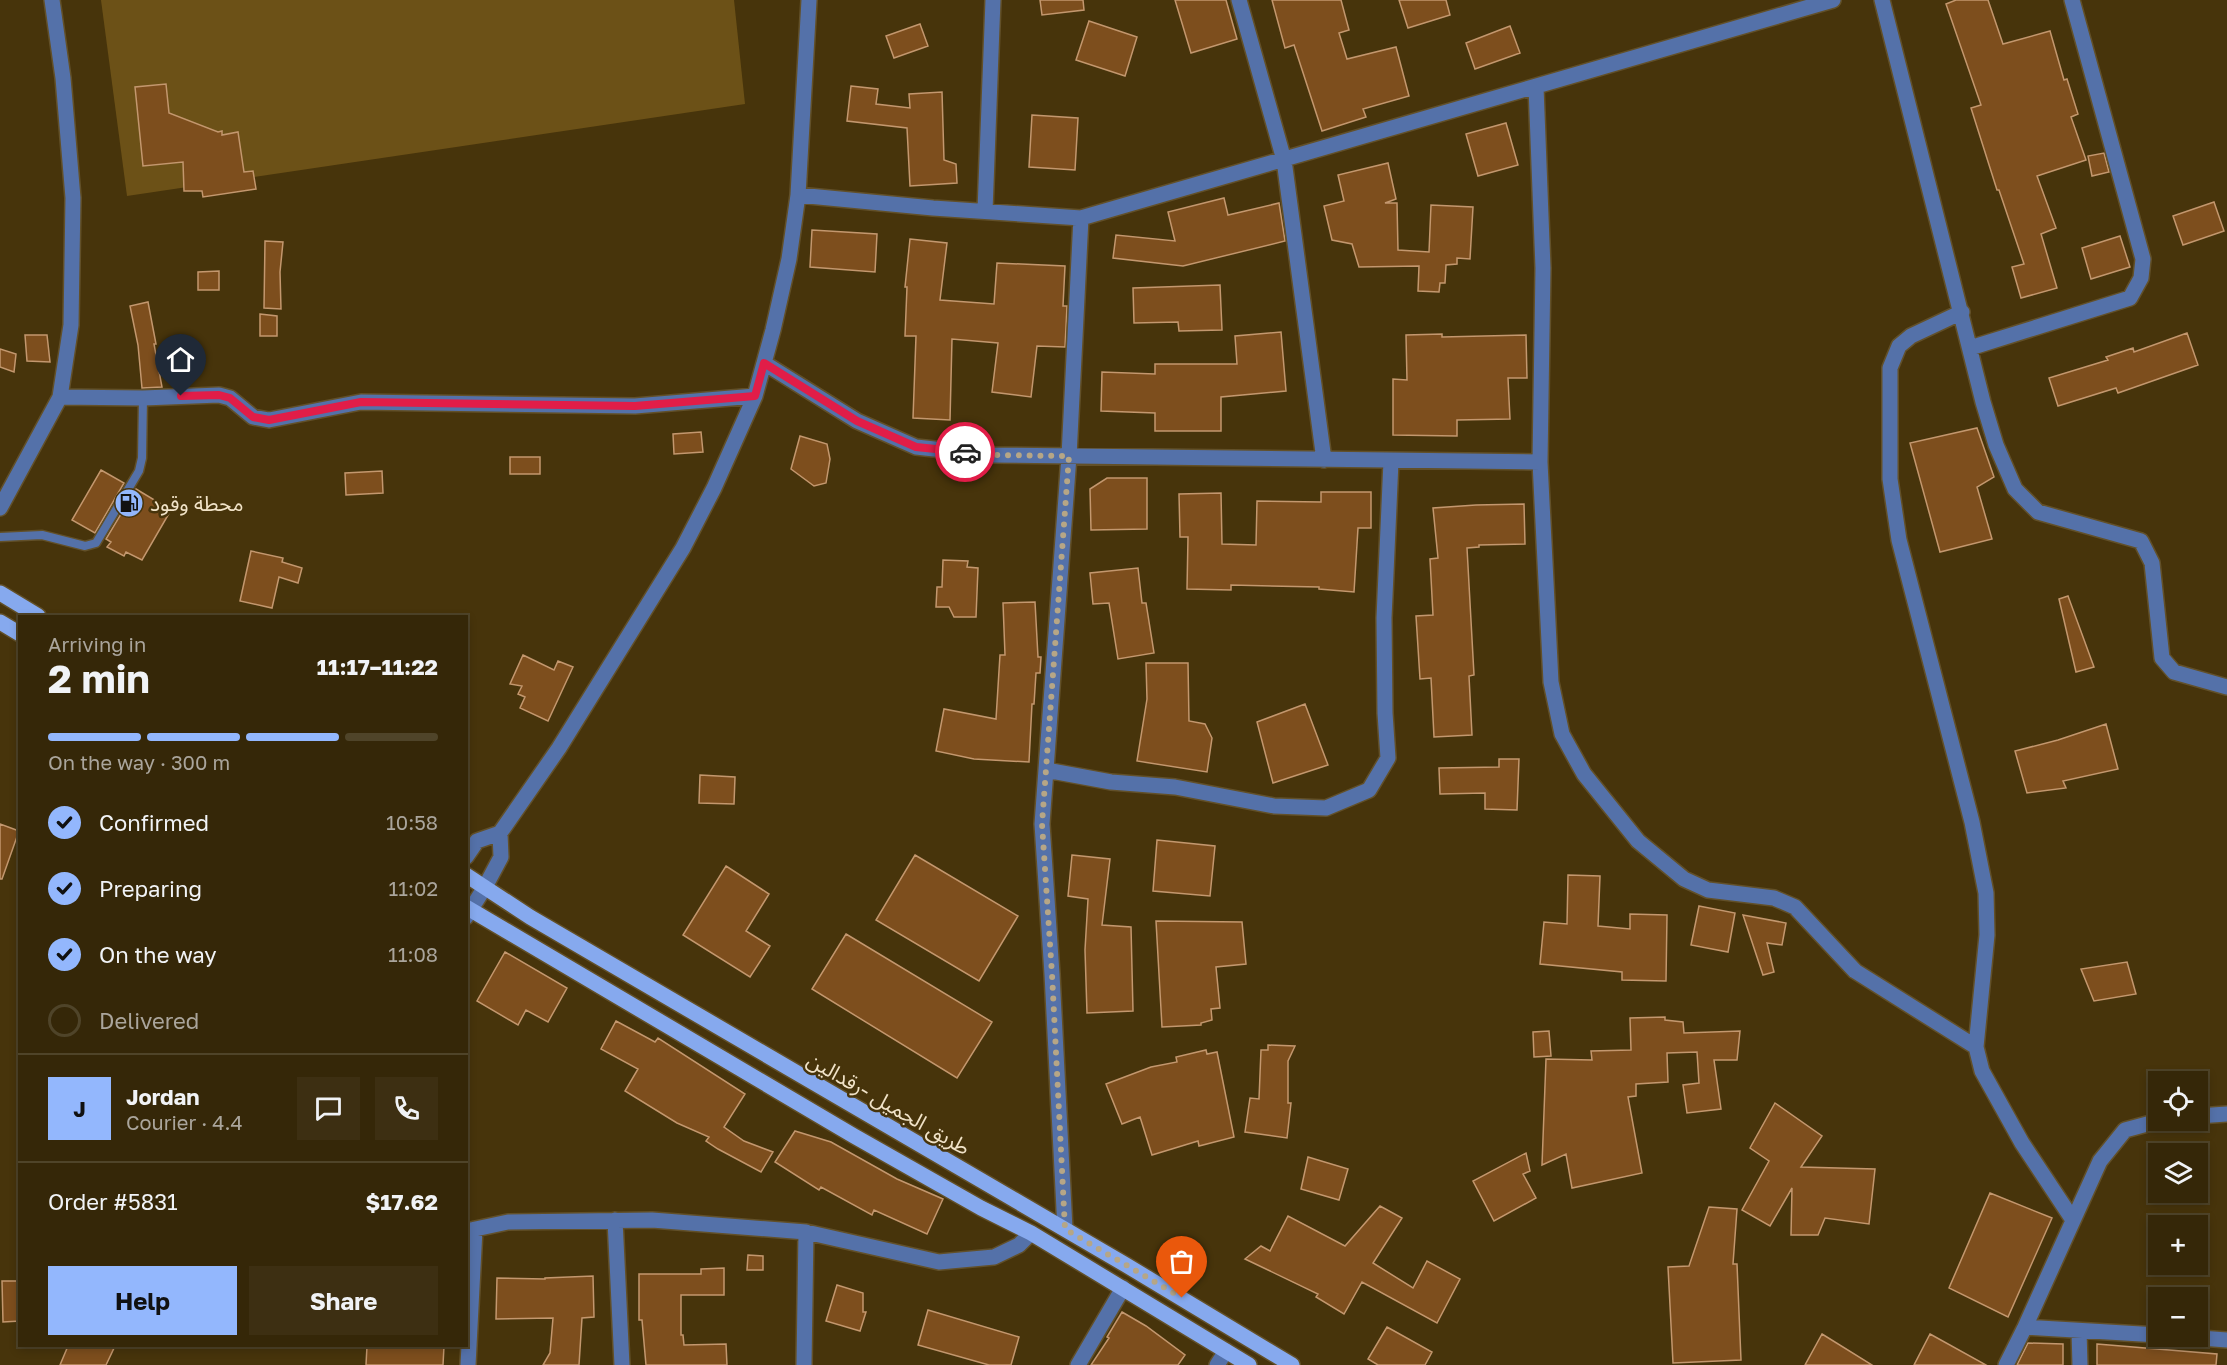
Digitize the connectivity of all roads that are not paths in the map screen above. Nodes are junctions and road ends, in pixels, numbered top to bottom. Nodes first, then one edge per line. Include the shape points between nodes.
1 (52, 0) edge
2 (809, 0) edge
3 (993, 0) edge
4 (1239, 0) edge
5 (1833, 0) edge
6 (1882, 0) edge
7 (2072, 0) edge
8 (1536, 87) junction
9 (1284, 160) junction
10 (798, 195) junction
11 (985, 211) junction
12 (1081, 218) junction
13 (1962, 312) junction
14 (1970, 348) junction
15 (764, 363) junction
16 (755, 396) junction
17 (60, 397) junction
18 (143, 398) junction
19 (1069, 456) junction
20 (1324, 460) junction
21 (1391, 461) junction
22 (1540, 462) junction
23 (0, 508) edge
24 (0, 537) edge
25 (0, 593) edge
26 (36, 615) edge
27 (0, 622) edge
28 (18, 633) edge
29 (2227, 687) edge
30 (1046, 770) junction
31 (500, 833) junction
32 (468, 854) edge
33 (468, 876) edge
34 (485, 887) junction
35 (468, 911) edge
36 (1976, 1047) junction
37 (2227, 1114) edge
38 (2208, 1115) edge
39 (2148, 1124) edge
40 (615, 1220) junction
41 (2073, 1220) junction
42 (1065, 1229) junction
43 (471, 1230) edge
44 (806, 1232) junction
45 (1030, 1233) junction
46 (1123, 1288) junction
47 (2025, 1328) junction
48 (2079, 1330) junction
49 (2148, 1334) edge
50 (2208, 1339) edge
51 (2227, 1340) edge
52 (1226, 1351) junction
53 (468, 1365) edge
54 (622, 1365) edge
55 (804, 1365) edge
56 (1078, 1365) edge
57 (1217, 1365) edge
58 (1249, 1365) edge
59 (1292, 1365) edge
60 (2006, 1365) edge
61 (2080, 1365) edge

1 - 17 street via 73,198 71,325
2 - 10 street
3 - 11 street
4 - 9 street
5 - 8 street
6 - 13 street
7 - 14 street via 2144,259 2141,278 2130,298
8 - 9 street
8 - 22 street via 1543,268
9 - 12 street
9 - 20 street
10 - 11 street
10 - 15 street via 789,259
11 - 12 street
12 - 19 street
13 - 14 street
13 - 36 street via 1911,336 1899,346 1890,368 1890,479 1899,540 1972,822 1986,893 1987,935
14 - 29 street via 1996,445 2015,489 2038,512 2141,541 2152,562 2162,658 2174,672
15 - 16 street
15 - 19 street via 857,421 916,447 989,455
16 - 18 street via 635,406 361,402 269,420 253,417 230,398 219,395
16 - 31 street via 683,548 559,748
17 - 18 street
17 - 23 street
18 - 24 lane via 139,471 96,543 85,546 42,535
19 - 20 street
19 - 30 street
20 - 21 street
21 - 22 street
21 - 30 street via 1384,618 1388,758 1369,790 1326,808 1274,806 1175,787 1111,782
22 - 36 street via 1551,682 1562,734 1584,774 1638,840 1684,879 1708,890 1774,898 1795,907 1856,971
25 - 26 main road
27 - 28 main road
30 - 42 street via 1042,824
31 - 32 street via 477,841
31 - 34 street via 501,857
33 - 34 main road, طريق الجميل -رقدالين
34 - 35 street
34 - 42 main road, طريق الجميل -رقدالين
35 - 45 main road via 854,1136
36 - 41 street via 1982,1071 2022,1143
37 - 38 street
39 - 41 street via 2124,1130 2100,1161
40 - 43 street via 508,1222
40 - 44 street
40 - 54 street
41 - 47 street
42 - 59 main road, طريق الجميل -رقدالين
43 - 53 street
44 - 45 street via 939,1262 994,1257 1020,1245
44 - 55 street
45 - 46 main road
46 - 52 main road
46 - 56 street
47 - 48 street
47 - 60 street
48 - 49 street
48 - 61 street
50 - 51 street
52 - 57 street
52 - 58 main road

